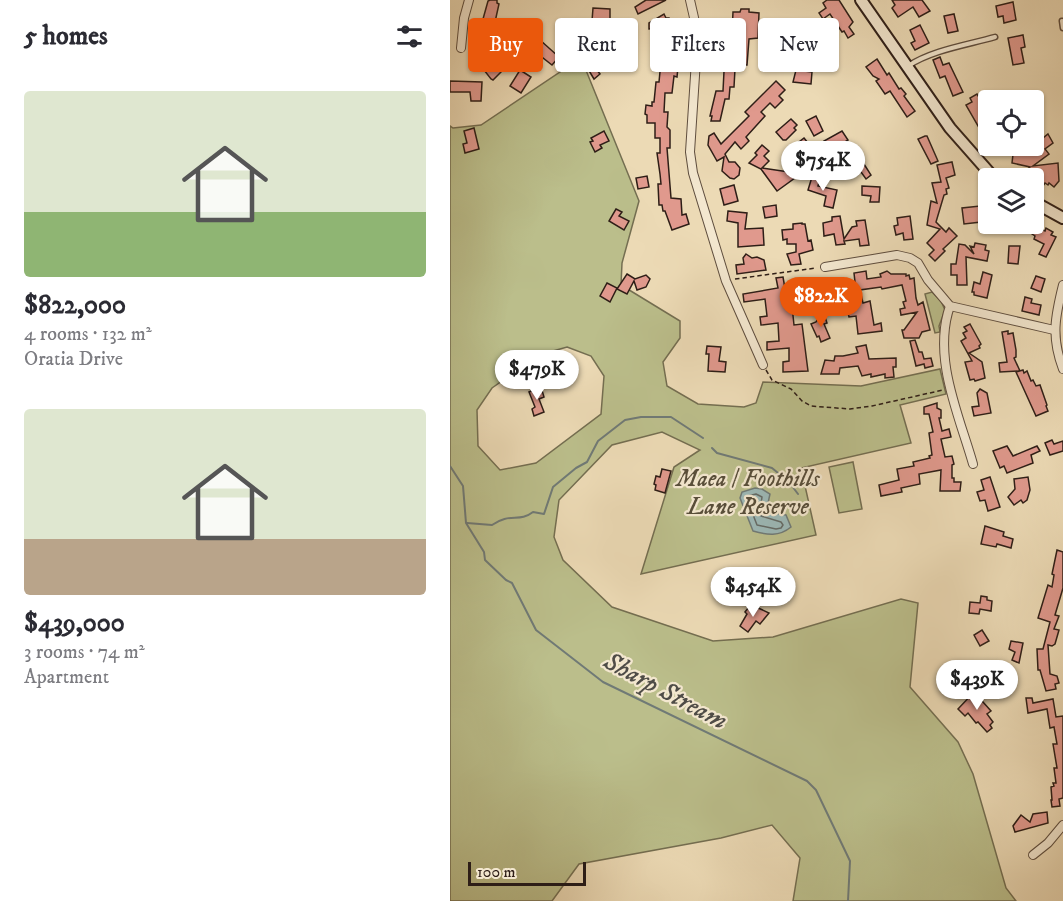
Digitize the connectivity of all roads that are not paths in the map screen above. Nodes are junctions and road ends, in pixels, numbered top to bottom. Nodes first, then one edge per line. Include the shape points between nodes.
1 (469, 0) edge
2 (690, 0) edge
3 (861, 0) edge
4 (1062, 21) edge
5 (1063, 28) edge
6 (995, 37) dead end
7 (461, 48) dead end
8 (907, 67) junction
9 (985, 168) edge
10 (1044, 208) edge
11 (1063, 218) edge
12 (825, 267) dead end
13 (1063, 285) edge
14 (950, 306) junction
15 (1054, 330) junction
16 (763, 364) road end
17 (1063, 369) edge
18 (973, 464) dead end
19 (1063, 825) edge
20 (1033, 855) dead end

1 - 7 street
2 - 16 street via 697,45 690,152 693,173 726,281
3 - 8 main road
4 - 5 lane
6 - 8 lane
8 - 9 main road via 950,128
10 - 11 main road
12 - 14 street via 897,255 910,258
13 - 15 street
14 - 15 street
14 - 18 street via 945,320 946,368
15 - 17 street
19 - 20 street

